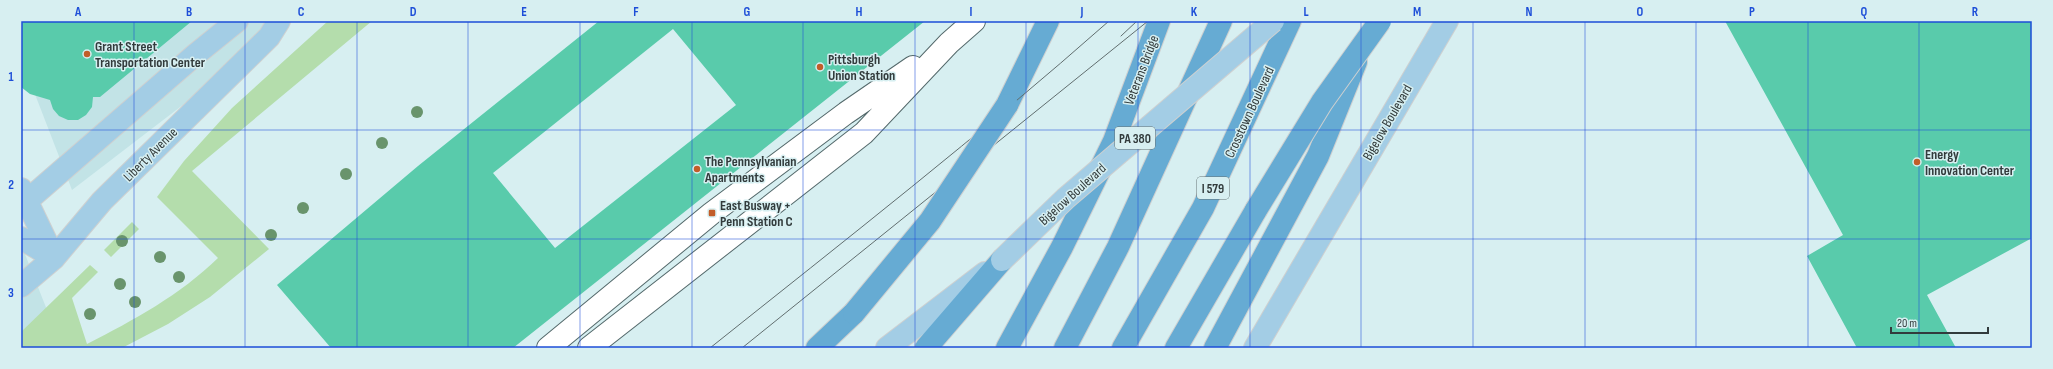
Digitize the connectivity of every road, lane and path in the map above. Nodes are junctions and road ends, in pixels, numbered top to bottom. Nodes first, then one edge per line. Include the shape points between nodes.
1 (237, 21) edge
2 (279, 21) edge
3 (974, 21) edge
4 (1048, 21) edge
5 (1159, 21) edge
6 (1222, 21) edge
7 (1273, 21) edge
8 (1290, 21) edge
9 (1372, 21) edge
10 (1380, 21) edge
11 (1447, 21) edge
12 (949, 43) junction
13 (23, 199) edge
14 (21, 238) edge
15 (54, 258) junction
16 (1002, 260) junction
17 (21, 286) edge
18 (548, 348) edge
19 (589, 348) edge
20 (818, 348) edge
21 (887, 348) edge
22 (926, 348) edge
23 (1008, 348) edge
24 (1065, 348) edge
25 (1123, 348) edge
26 (1176, 348) edge
27 (1215, 348) edge
28 (1255, 348) edge

1 - 13 main road
2 - 15 main road, Liberty Avenue via 269,37 102,201
3 - 12 lane
4 - 20 highway, bridge via 1007,105 930,221 854,313
5 - 23 highway, Veterans Bridge via 1114,141 1062,247
6 - 24 highway, bridge via 1118,247
7 - 16 main road, Bigelow Boulevard / PA 380, bridge via 1066,198
8 - 25 highway, Crosstown Boulevard / I 579 via 1203,208
9 - 27 highway via 1318,156
10 - 26 highway, bridge via 1322,102
11 - 28 main road, Bigelow Boulevard
12 - 18 lane via 846,112 712,213
12 - 19 lane via 864,132
13 - 15 main road
14 - 15 main road
15 - 17 main road, Liberty Avenue
16 - 21 main road, Bigelow Boulevard
16 - 22 highway

